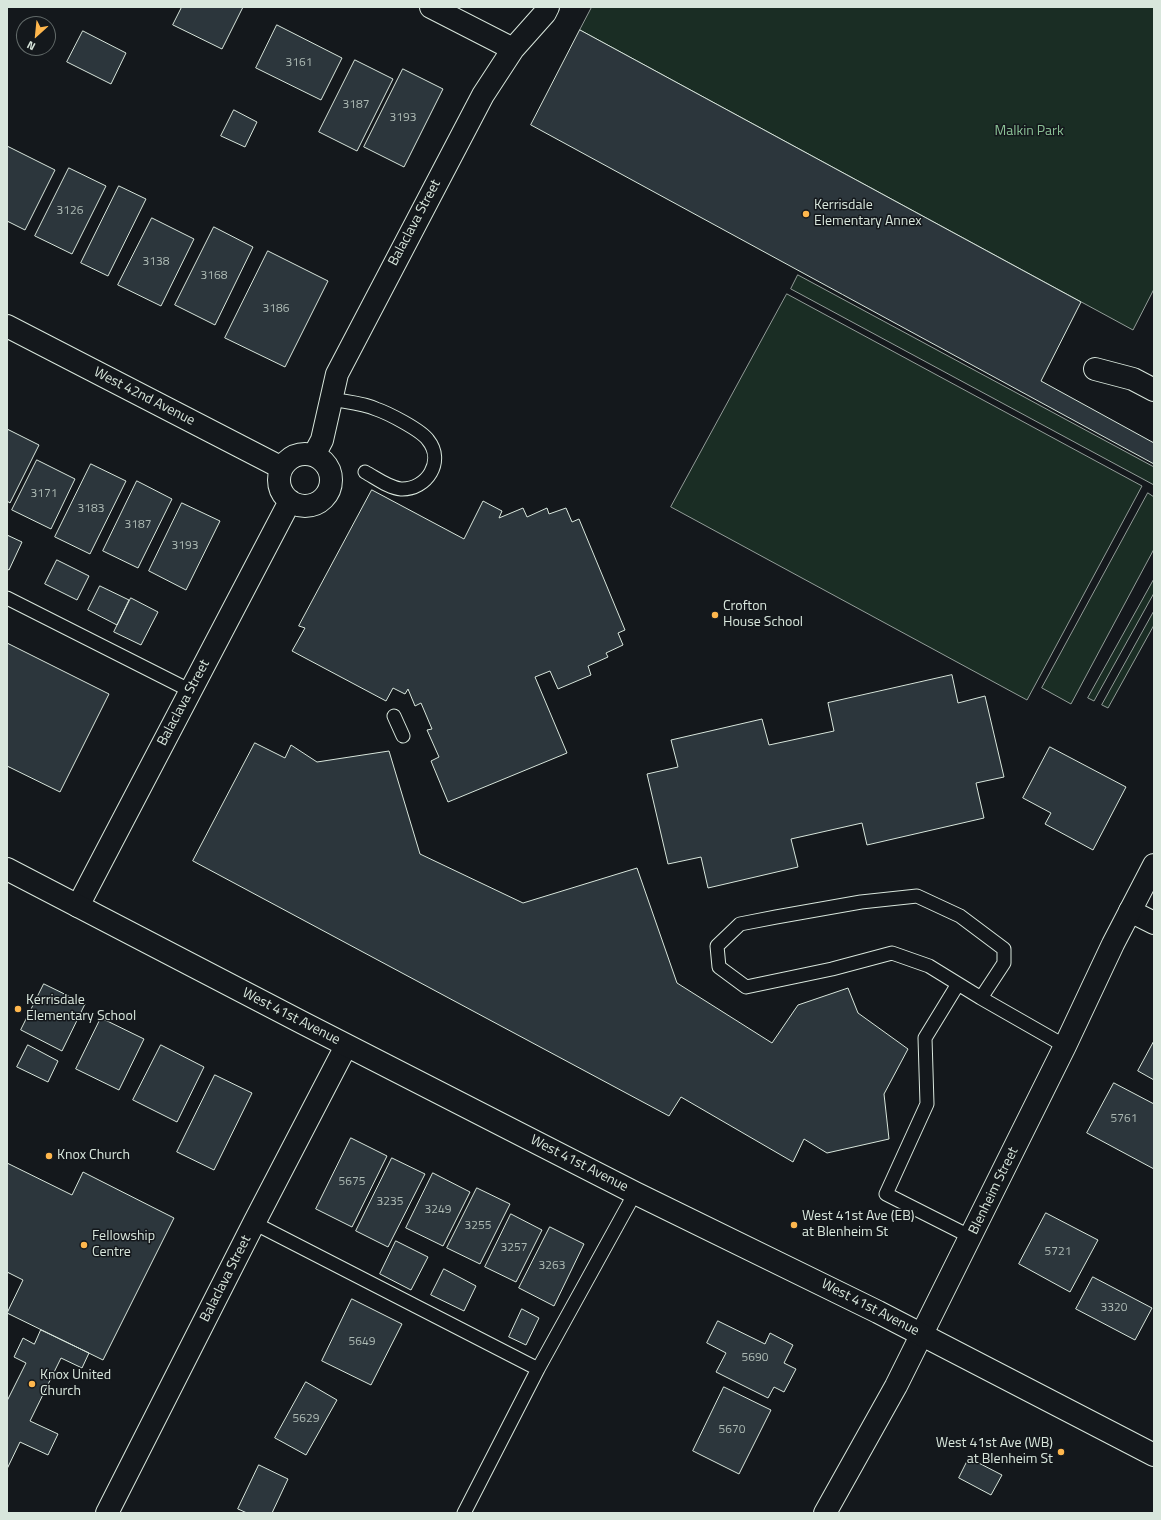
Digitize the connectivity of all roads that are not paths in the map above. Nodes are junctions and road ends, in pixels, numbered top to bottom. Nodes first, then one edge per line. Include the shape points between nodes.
1 (431, 7) edge
2 (548, 7) edge
3 (513, 49) junction
4 (7, 326) edge
5 (1095, 368) dead end
6 (1154, 390) edge
7 (331, 400) junction
8 (314, 455) junction
9 (282, 468) junction
10 (365, 472) dead end
11 (290, 501) junction
12 (7, 598) edge
13 (191, 691) junction
14 (394, 716) dead end
15 (403, 736) dead end
16 (1154, 865) edge
17 (7, 869) edge
18 (78, 906) junction
19 (1130, 911) junction
20 (1154, 923) edge
21 (958, 984) junction
22 (980, 998) junction
23 (346, 1046) junction
24 (1065, 1046) junction
25 (636, 1193) junction
26 (254, 1223) junction
27 (971, 1237) junction
28 (921, 1335) junction
29 (538, 1369) junction
30 (1154, 1455) edge
31 (107, 1513) edge
32 (464, 1513) edge
33 (825, 1513) edge

1 - 3 street
2 - 3 street, Balaclava Street
3 - 7 street, Balaclava Street via 483,94 337,374
4 - 9 street, West 42nd Avenue
5 - 6 street via 1133,379
7 - 8 street, Balaclava Street via 322,440
7 - 10 lane via 376,408 419,432 429,440 434,452 434,465 429,477 411,488 400,489 390,486
8 - 9 street via 296,455 287,460
8 - 11 street via 329,471 331,482 328,492 321,500 311,505 300,505
9 - 11 street via 279,476 280,486 283,495
11 - 13 street, Balaclava Street
12 - 13 lane
13 - 18 street, Balaclava Street
14 - 15 lane
16 - 19 street, Blenheim Street
17 - 18 street, West 41st Avenue
18 - 23 street, West 41st Avenue
19 - 20 street
19 - 24 street, Blenheim Street
21 - 22 lane
21 - 22 lane via 928,966 892,953 746,987 719,967 717,946 740,924 862,902 917,896 960,916 1004,949 1004,963
21 - 27 lane via 925,1038 927,1104 886,1194
22 - 24 lane
23 - 25 street, West 41st Avenue
23 - 26 street, Balaclava Street
24 - 27 street, Blenheim Street
25 - 28 street, West 41st Avenue
25 - 29 lane
26 - 29 lane
26 - 31 street, Balaclava Street
27 - 28 street, Blenheim Street
28 - 30 street, West 41st Avenue
28 - 33 street, Blenheim Street via 896,1386
29 - 32 lane

